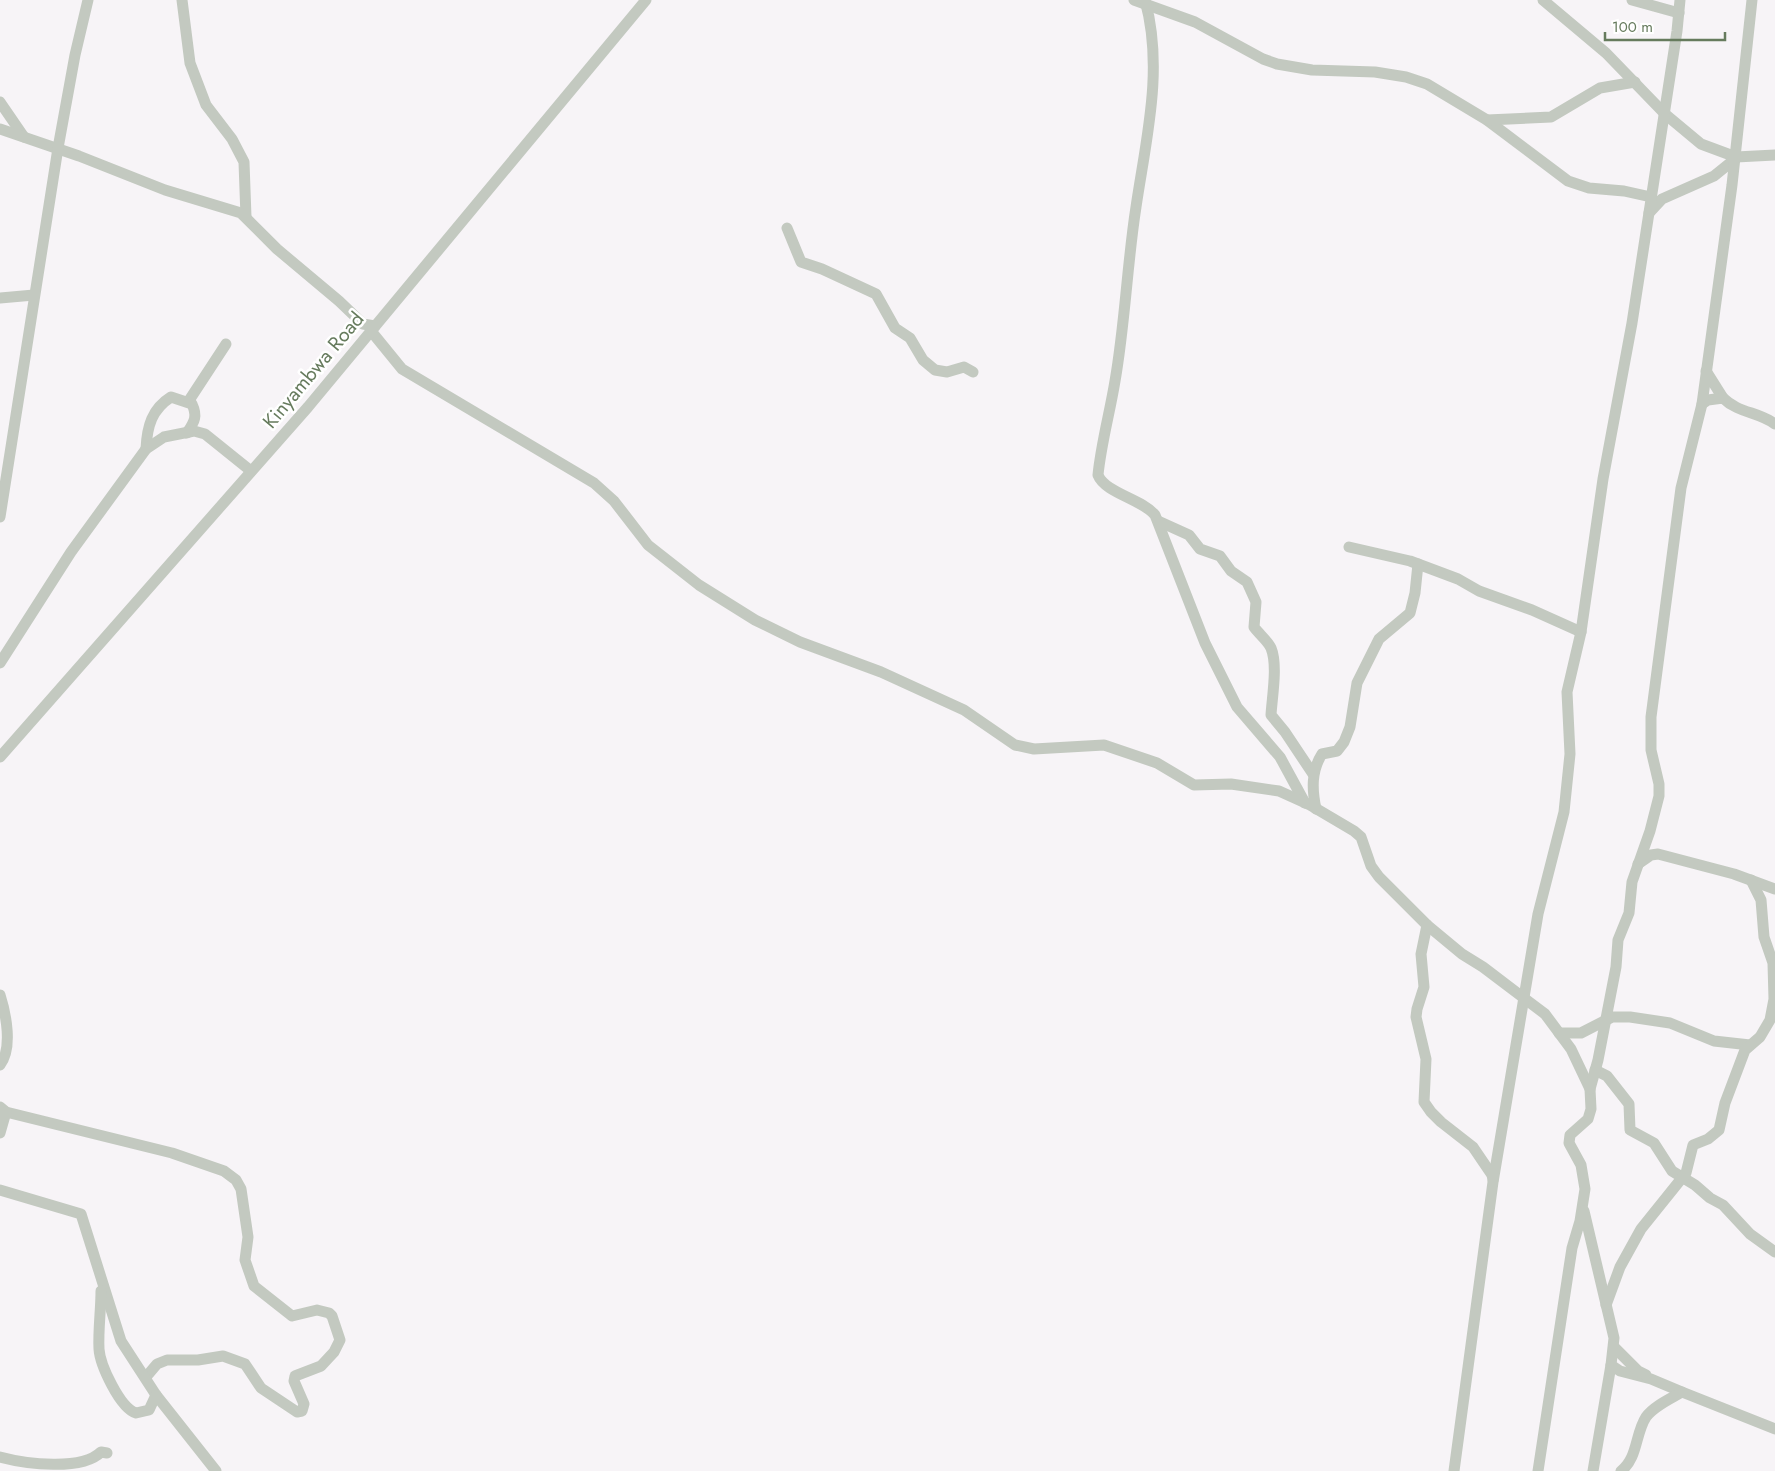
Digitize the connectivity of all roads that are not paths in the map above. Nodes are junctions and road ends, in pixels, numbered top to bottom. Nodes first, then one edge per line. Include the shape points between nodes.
1 (88, 0) edge
2 (182, 0) edge
3 (646, 0) edge
4 (1134, 0) edge
5 (1543, 0) edge
6 (1632, 0) edge
7 (1680, 0) edge
8 (1752, 0) edge
9 (1146, 2) edge
10 (1679, 12) junction
11 (1636, 82) junction
12 (0, 102) edge
13 (1665, 114) junction
14 (1487, 120) junction
15 (0, 129) edge
16 (24, 137) junction
17 (58, 148) junction
18 (1775, 156) edge
19 (1735, 158) junction
20 (1651, 197) junction
21 (1647, 215) junction
22 (246, 217) junction
23 (787, 228) dead end
24 (34, 295) junction
25 (0, 298) edge
26 (373, 329) junction
27 (226, 344) dead end
28 (1706, 371) junction
29 (973, 372) dead end
30 (1722, 398) junction
31 (188, 402) junction
32 (1702, 404) junction
33 (1775, 424) edge
34 (187, 433) junction
35 (146, 449) junction
36 (251, 471) junction
37 (0, 517) edge
38 (1158, 521) junction
39 (1350, 547) dead end
40 (1418, 564) junction
41 (1581, 632) junction
42 (0, 663) edge
43 (0, 756) edge
44 (1313, 774) junction
45 (1305, 802) junction
46 (1316, 809) junction
47 (1638, 864) junction
48 (1751, 880) junction
49 (1775, 889) edge
50 (1427, 925) junction
51 (0, 995) edge
52 (1524, 997) junction
53 (1605, 1020) junction
54 (1559, 1033) junction
55 (1750, 1045) junction
56 (0, 1065) edge
57 (1595, 1070) junction
58 (1590, 1089) junction
59 (3, 1109) edge
60 (0, 1133) edge
61 (1683, 1177) junction
62 (1493, 1182) junction
63 (0, 1190) edge
64 (1583, 1207) junction
65 (1775, 1252) edge
66 (102, 1284) junction
67 (1606, 1305) junction
68 (1614, 1347) junction
69 (1611, 1365) junction
70 (146, 1377) junction
71 (1651, 1378) junction
72 (1682, 1392) junction
73 (156, 1394) junction
74 (1775, 1429) edge
75 (107, 1453) dead end
76 (0, 1457) edge
77 (69, 1468) edge
78 (216, 1471) edge
79 (1454, 1471) edge
80 (1538, 1471) edge
81 (1593, 1471) edge
82 (1621, 1471) edge

1 - 17 street
2 - 22 street via 190,63 206,105 232,139 244,162
3 - 26 street, Kinyambwa Road
4 - 9 street
5 - 11 street
6 - 10 street
7 - 10 street
8 - 19 street
9 - 14 street via 1195,22 1277,64 1406,77 1427,84
9 - 38 street via 1154,55 1154,83 1116,382 1098,475 1105,485 1148,508
10 - 13 street
11 - 13 street
11 - 14 street via 1600,88 1550,116
12 - 16 street
13 - 19 street via 1701,144
13 - 20 street
14 - 20 street via 1574,184
15 - 16 street
16 - 17 street
17 - 22 street via 165,190 234,210
17 - 24 street
18 - 19 street
19 - 21 street via 1714,176 1662,199
19 - 28 street
20 - 21 street
21 - 41 street
22 - 26 street via 277,249 363,324
23 - 29 street via 802,262 876,294 895,328 910,338 923,360 935,370 947,372 964,367
24 - 25 street
24 - 37 street
26 - 36 street, Kinyambwa Road
26 - 45 street via 402,369 594,482 614,501 648,545 698,585 755,620 964,710 1015,745 1034,749 1104,745 1157,763 1194,785 1258,787 1279,791
27 - 31 street
28 - 30 street
28 - 32 street
30 - 32 street
30 - 33 street via 1732,407 1767,418
31 - 34 street via 192,404 196,419
31 - 35 street via 171,397 160,404 147,429
32 - 47 street via 1681,488 1650,717 1651,750 1659,796
34 - 35 street via 164,437
34 - 36 street via 194,430 205,434
35 - 42 street via 71,552
36 - 43 street, Kinyambwa Road
38 - 44 street via 1189,535 1200,549 1220,556 1231,572 1250,586 1256,602 1254,627 1272,652 1272,715
38 - 45 street via 1205,643 1236,707 1280,757
39 - 40 street
40 - 41 street
40 - 44 street via 1410,613 1379,639 1357,683 1350,727 1344,742 1337,751 1322,754
41 - 52 street via 1568,692 1570,754 1564,812 1538,914
44 - 46 street
45 - 46 street
46 - 50 street via 1361,837 1374,871
47 - 48 street via 1658,854
47 - 53 street via 1632,882 1629,913 1618,940
48 - 49 street
48 - 55 street via 1761,900 1764,937 1772,956 1775,976 1770,1020 1765,1031
50 - 52 street
50 - 62 street via 1421,954 1424,987 1416,1017 1426,1059 1424,1102 1441,1122 1473,1147 1492,1174
51 - 56 street via 7,1040
52 - 54 street via 1545,1014
52 - 62 street
53 - 54 street via 1581,1033
53 - 55 street via 1618,1016 1663,1022 1704,1038
53 - 57 street
54 - 58 street via 1571,1048
55 - 61 street via 1745,1050 1725,1103 1719,1130 1693,1145
57 - 58 street
57 - 61 street via 1607,1076 1629,1104 1630,1130 1654,1143 1670,1168
58 - 64 street via 1588,1119 1570,1135 1569,1143 1584,1174
59 - 60 street
59 - 70 street via 172,1153 224,1171 236,1180 240,1189 248,1237 245,1260 254,1286 292,1316 318,1310 329,1312 339,1336 339,1344 321,1366 295,1376 304,1404 302,1411 297,1412 261,1388 245,1364 223,1356 168,1360 157,1364
61 - 65 street via 1723,1205 1746,1230
61 - 67 street via 1641,1229 1620,1267
62 - 79 street
63 - 66 street via 81,1214
64 - 67 street
64 - 80 street via 1572,1248
66 - 70 street via 121,1340
66 - 73 street via 99,1351 114,1390 122,1404 136,1414 150,1410
67 - 68 street
68 - 69 street
68 - 71 street via 1638,1371
69 - 71 street via 1620,1371
69 - 81 street
70 - 73 street
71 - 72 street
72 - 74 street
72 - 82 street via 1652,1410 1633,1455
73 - 78 street
75 - 77 street via 101,1452 84,1464
76 - 77 street via 45,1467

